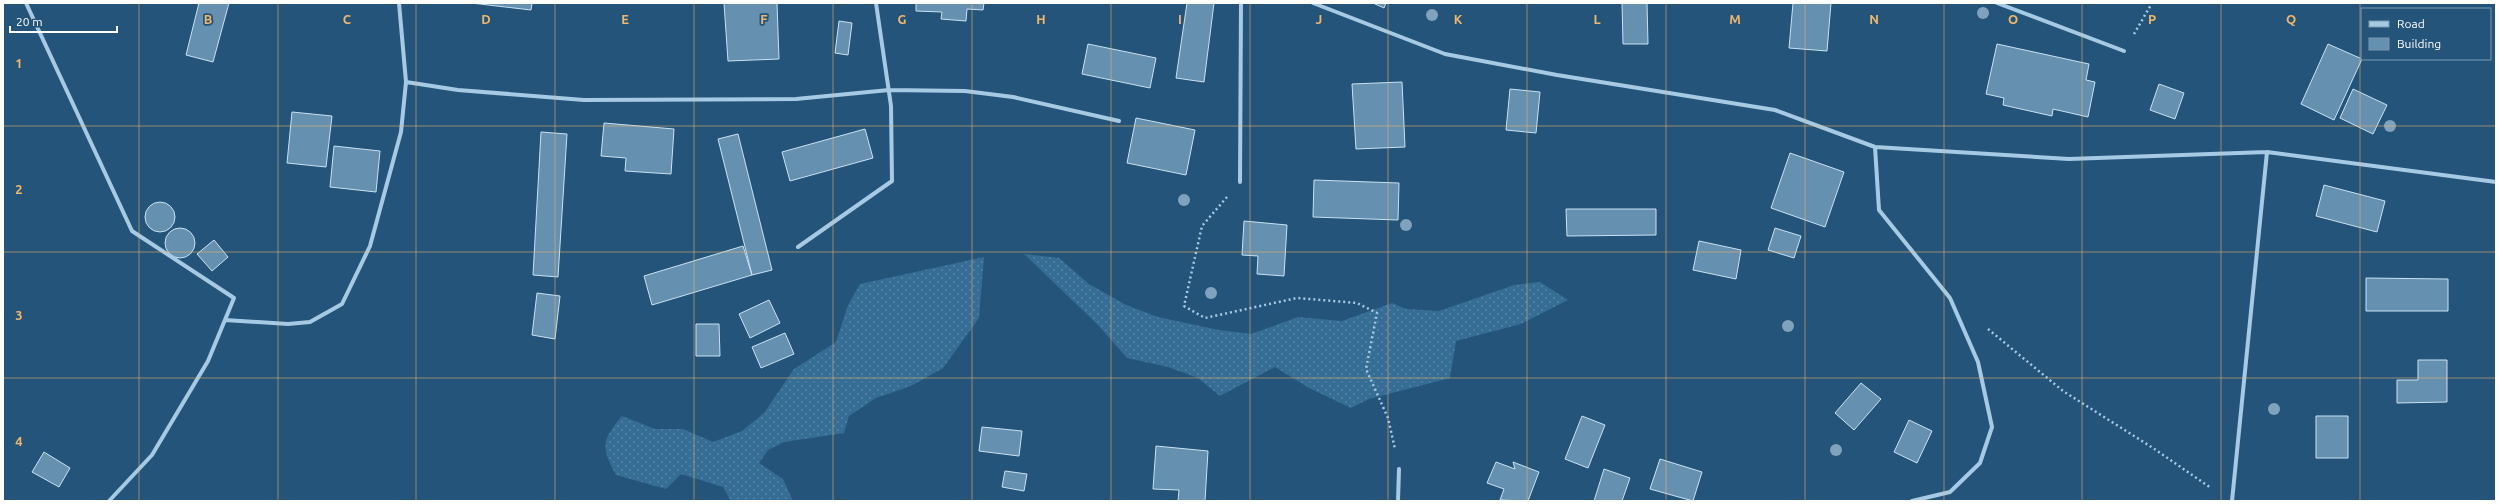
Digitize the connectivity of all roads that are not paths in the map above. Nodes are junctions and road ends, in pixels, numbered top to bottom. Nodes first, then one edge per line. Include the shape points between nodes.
1 (26, 3) edge
2 (399, 3) edge
3 (876, 3) edge
4 (1241, 3) edge
5 (1312, 3) edge
6 (1997, 3) edge
7 (2124, 51) road end
8 (406, 82) junction
9 (889, 90) junction
10 (1119, 121) dead end
11 (1875, 147) junction
12 (2267, 152) junction
13 (1240, 182) road end
14 (2496, 182) edge
15 (798, 247) dead end
16 (225, 320) junction
17 (1399, 469) road end
18 (109, 501) edge
19 (1398, 501) edge
20 (1912, 501) edge
21 (2232, 501) edge

1 - 16 street via 132,231 234,298
2 - 8 street
3 - 9 street
4 - 13 street
5 - 11 street via 1445,54 1775,110
6 - 7 street
8 - 9 street via 458,90 584,100 796,98
8 - 16 street via 400,132 370,246 342,304 310,322 288,324
9 - 10 street via 965,91 1013,97
9 - 15 street via 892,181
11 - 12 street via 2069,159
11 - 20 street via 1879,210 1950,298 1978,362 1992,427 1980,463 1950,492
12 - 14 street
12 - 21 street
16 - 18 street via 208,361 152,455
17 - 19 street

